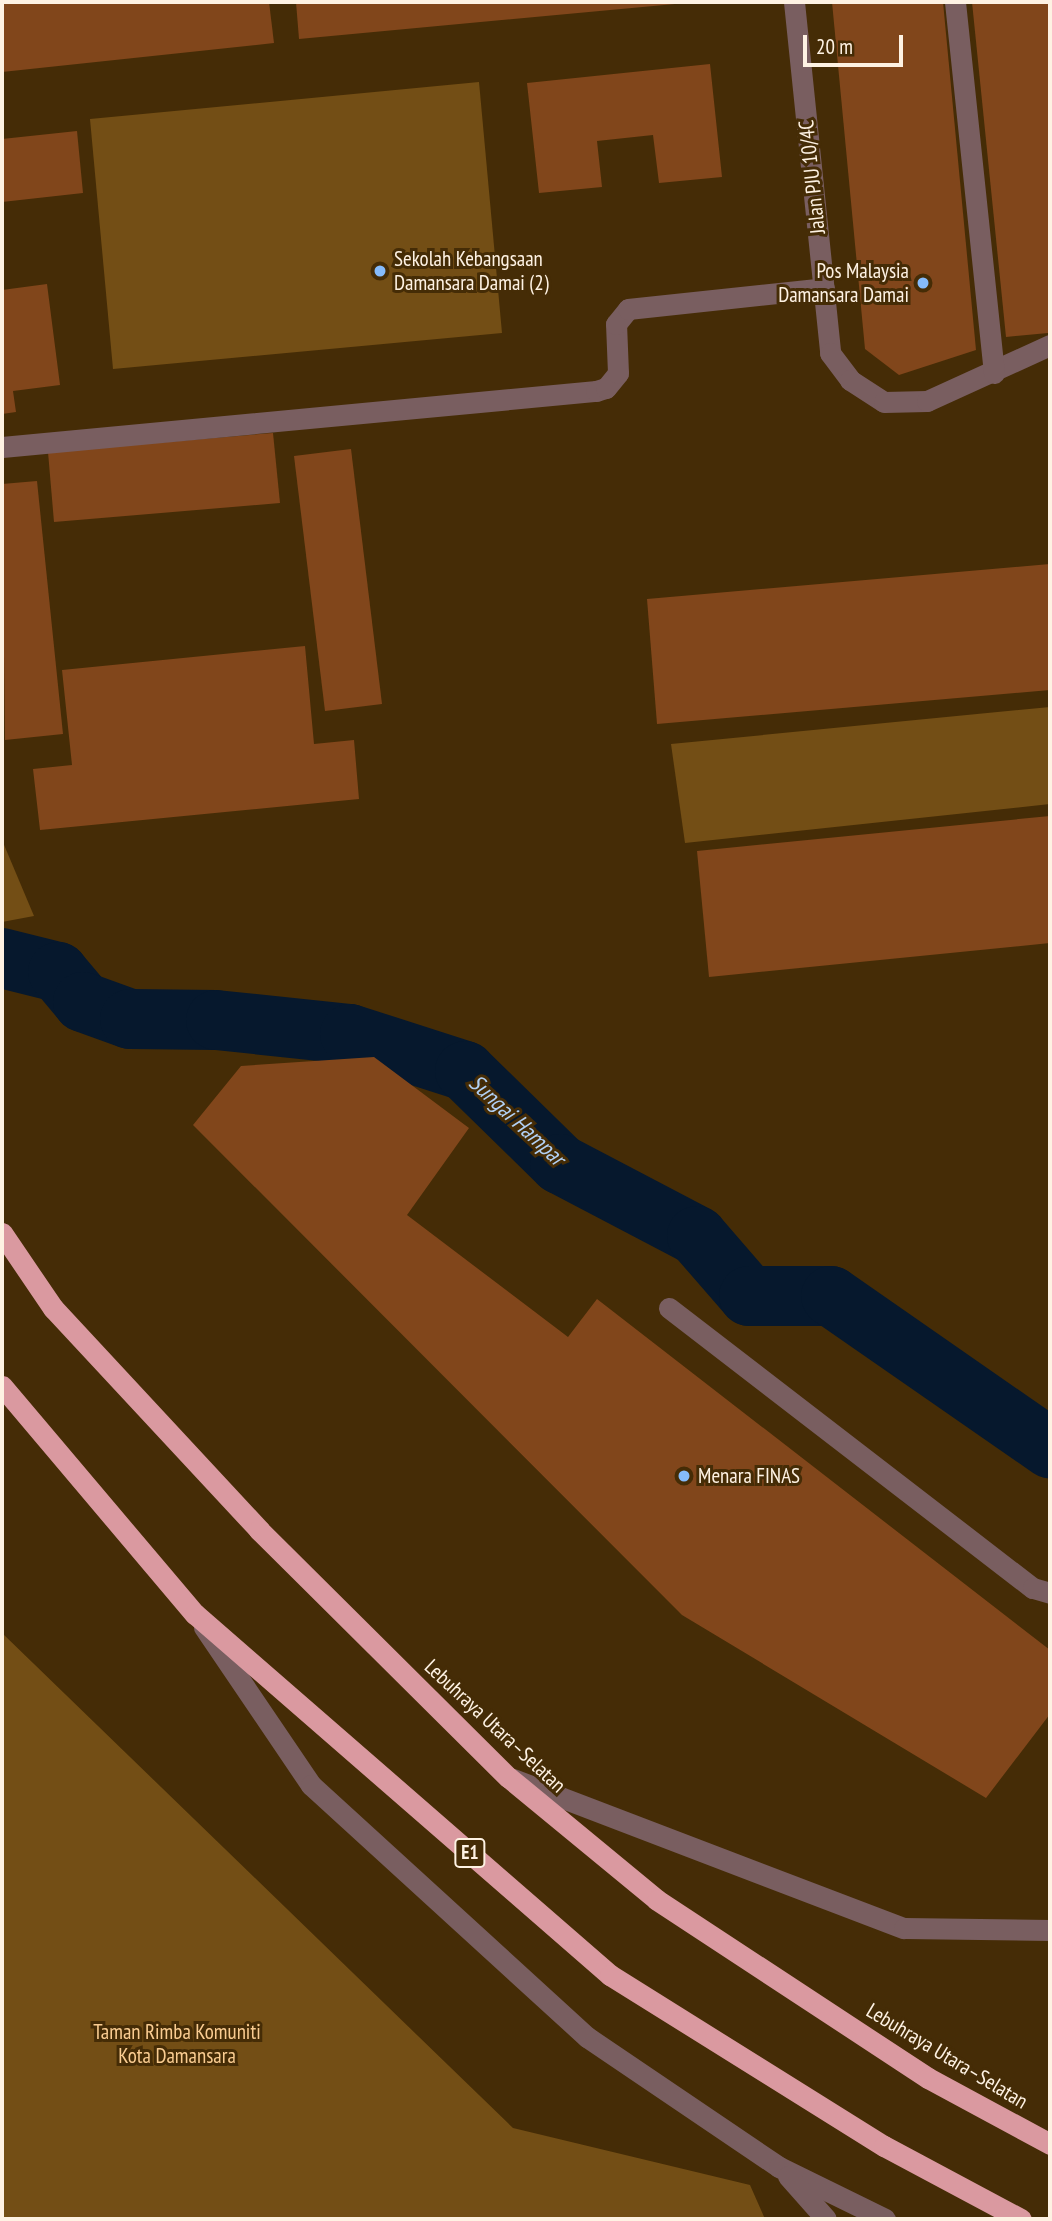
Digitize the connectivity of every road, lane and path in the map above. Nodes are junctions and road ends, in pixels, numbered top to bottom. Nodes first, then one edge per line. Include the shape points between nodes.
1 (794, 2) edge
2 (956, 2) edge
3 (824, 288) junction
4 (1050, 345) edge
5 (994, 373) junction
6 (2, 447) edge
7 (2, 1233) edge
8 (668, 1308) dead end
9 (2, 1386) edge
10 (1050, 1593) edge
11 (195, 1614) junction
12 (508, 1777) junction
13 (1050, 1930) edge
14 (1050, 2144) edge
15 (779, 2166) junction
16 (826, 2219) edge
17 (885, 2219) edge
18 (1021, 2219) edge

1 - 3 street, Jalan PJU 10/4C
2 - 5 street
3 - 5 street, Jalan PJU 10/4C via 831,353 850,380 884,402 927,401
3 - 6 street via 628,309 616,324 618,373 606,388 596,391
4 - 5 street
7 - 12 highway, Lebuhraya Utara–Selatan via 53,1308 230,1500
8 - 10 street via 1033,1588
9 - 11 highway, E1
11 - 15 street via 311,1785 587,2037
11 - 18 highway, E1 via 610,1975 884,2146
12 - 13 street via 904,1928
12 - 14 highway, Lebuhraya Utara–Selatan via 657,1900 928,2078
15 - 16 street
15 - 17 street

